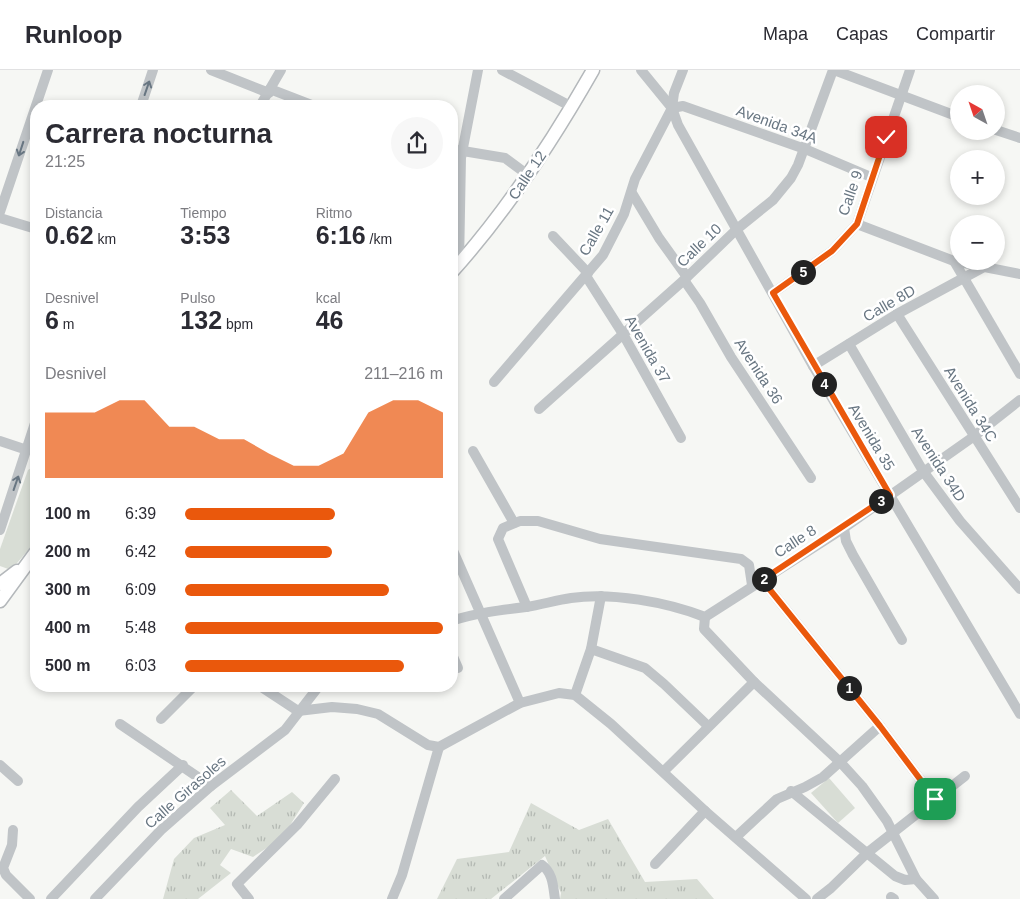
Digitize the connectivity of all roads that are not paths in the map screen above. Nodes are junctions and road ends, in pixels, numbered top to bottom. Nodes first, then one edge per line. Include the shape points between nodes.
1 (48, 70) edge
2 (153, 70) edge
3 (281, 70) edge
4 (478, 70) edge
5 (502, 70) edge
6 (594, 70) edge
7 (641, 70) edge
8 (683, 70) edge
9 (833, 70) edge
10 (910, 70) edge
11 (216, 71) edge
12 (270, 91) junction
13 (901, 96) junction
14 (38, 100) edge
15 (142, 100) edge
16 (264, 100) edge
17 (296, 100) edge
18 (572, 107) junction
19 (672, 108) junction
20 (950, 114) edge
21 (30, 123) edge
22 (1005, 133) edge
23 (1020, 138) edge
24 (805, 149) junction
25 (458, 150) edge
26 (463, 151) junction
27 (528, 174) junction
28 (871, 177) junction
29 (632, 193) junction
30 (0, 212) edge
31 (458, 213) edge
32 (0, 218) edge
33 (857, 224) junction
34 (30, 227) edge
35 (737, 229) junction
36 (553, 236) dead end
37 (950, 259) edge
38 (458, 264) edge
39 (959, 270) edge
40 (978, 270) edge
41 (995, 270) edge
42 (1020, 274) edge
43 (587, 275) junction
44 (686, 278) junction
45 (963, 278) junction
46 (773, 293) junction
47 (897, 314) junction
48 (623, 334) junction
49 (848, 344) junction
50 (813, 366) junction
51 (1020, 374) edge
52 (494, 382) dead end
53 (1020, 400) edge
54 (539, 409) dead end
55 (973, 437) junction
56 (681, 438) dead end
57 (30, 440) edge
58 (0, 441) edge
59 (27, 450) junction
60 (473, 451) dead end
61 (923, 470) junction
62 (811, 478) dead end
63 (890, 495) junction
64 (1020, 508) edge
65 (514, 523) junction
66 (844, 528) junction
67 (0, 530) edge
68 (30, 556) edge
69 (30, 559) edge
70 (458, 562) edge
71 (6, 575) edge
72 (762, 580) junction
73 (0, 584) edge
74 (752, 585) junction
75 (1020, 588) edge
76 (601, 596) junction
77 (0, 601) edge
78 (527, 607) junction
79 (480, 612) junction
80 (705, 617) junction
81 (458, 619) edge
82 (902, 640) dead end
83 (590, 648) junction
84 (754, 682) junction
85 (188, 692) edge
86 (269, 692) edge
87 (313, 692) edge
88 (575, 695) junction
89 (520, 703) junction
90 (298, 711) junction
91 (1020, 714) edge
92 (161, 720) dead end
93 (120, 724) dead end
94 (708, 726) junction
95 (880, 726) junction
96 (439, 747) junction
97 (841, 763) junction
98 (0, 765) edge
99 (183, 765) junction
100 (664, 771) junction
101 (965, 776) dead end
102 (335, 779) dead end
103 (18, 781) dead end
104 (211, 786) junction
105 (791, 791) junction
106 (935, 799) junction
107 (705, 810) junction
108 (13, 830) dead end
109 (891, 834) junction
110 (736, 837) junction
111 (867, 853) junction
112 (655, 864) dead end
113 (916, 879) junction
114 (30, 899) edge
115 (51, 899) edge
116 (95, 899) edge
117 (249, 899) edge
118 (392, 899) edge
119 (504, 899) edge
120 (555, 899) edge
121 (806, 899) edge
122 (817, 899) edge
123 (934, 899) edge

1 -> 14 street
15 -> 2 street
3 - 12 street
4 - 26 street
5 - 18 street
6 - 18 main road, Calle 12
7 - 19 street, Avenida 35
8 - 19 street, Calle 11
9 - 13 street
9 - 24 street, Calle 10
10 - 13 street, Calle 9
11 - 12 street
12 - 16 street
12 - 17 street
13 - 20 street
13 - 28 street, Calle 9
18 - 27 main road, Calle 12
19 - 24 street, Avenida 34A via 683,106
19 - 29 street, Calle 11 via 642,165
19 - 35 street, Avenida 35 via 678,125
21 -> 30 street
22 - 23 street
24 - 28 street, Avenida 34A
24 - 35 street, Calle 10 via 791,178 773,200
25 - 26 street
26 - 27 street via 504,158
26 - 31 street
27 - 38 main road, Calle 12 via 506,208
28 - 33 street, Calle 9
29 - 43 street, Calle 11 via 616,234
29 - 44 street, Avenida 36
32 - 34 street
33 - 37 street
33 - 46 street, Calle 9 via 832,251
35 - 44 street, Calle 10
35 - 46 street, Avenida 35
36 - 43 street, Avenida 37
39 - 45 street
40 - 45 street, Calle 8D
41 - 42 street
43 - 48 street, Avenida 37
43 - 52 street, Calle 11
44 - 48 street, Calle 10
44 - 62 street, Avenida 36 via 731,357
45 - 47 street, Calle 8D
45 - 51 street
46 - 50 street, Avenida 35
47 - 49 street, Calle 8D
47 - 55 street, Avenida 34C
48 - 54 street, Calle 10
48 - 56 street, Avenida 37
49 - 50 street, Calle 8D
49 - 61 street, Avenida 34D
50 - 63 street, Avenida 35
53 - 55 street, Calle 8
55 - 61 street, Calle 8
55 - 64 street, Avenida 34C
57 - 59 street
58 - 59 street
67 -> 59 street
60 - 65 street
61 - 63 street, Calle 8
61 - 75 street, Avenida 34D via 960,521
63 - 66 street, Calle 8
63 - 91 street, Avenida 35
65 - 74 street via 538,521 600,539 741,559 749,565
65 - 78 street via 501,530 498,539
66 - 72 street, Calle 8
66 - 82 street via 853,555
68 - 71 main road
69 - 77 main road
70 - 79 street
71 - 73 main road
72 - 74 street, Calle 8
72 - 95 street
74 - 80 street, Calle 8
76 - 78 street
76 - 80 street via 687,610
76 - 83 street
78 - 79 street
79 - 81 street
79 - 89 street
80 - 84 street via 704,629
83 - 88 street
83 - 94 street via 645,668
84 - 94 street
84 - 97 street
85 - 92 street
86 - 90 street
87 - 90 street, Calle Girasoles
88 - 89 street via 559,693
88 - 100 street
89 - 96 street
90 - 96 street via 332,707 378,714 428,746
90 - 104 street, Calle Girasoles via 278,736
93 - 99 street
94 - 100 street
95 - 97 street
95 - 106 street
96 - 118 street
97 - 105 street via 813,784
97 - 109 street via 887,821
98 - 103 street
99 - 104 street
99 - 115 street via 138,807
100 - 107 street
101 - 106 street
102 - 117 street via 297,825 237,884
104 - 116 street, Calle Girasoles via 161,830
105 - 110 street via 777,799
105 - 111 street
106 - 109 street
107 - 110 street
107 - 112 street
108 - 114 street via 12,848 2,868
109 - 111 street
109 - 113 street
110 - 121 street
111 - 113 street via 900,879
111 - 122 street
113 - 123 street
119 - 120 street via 542,865 552,878

